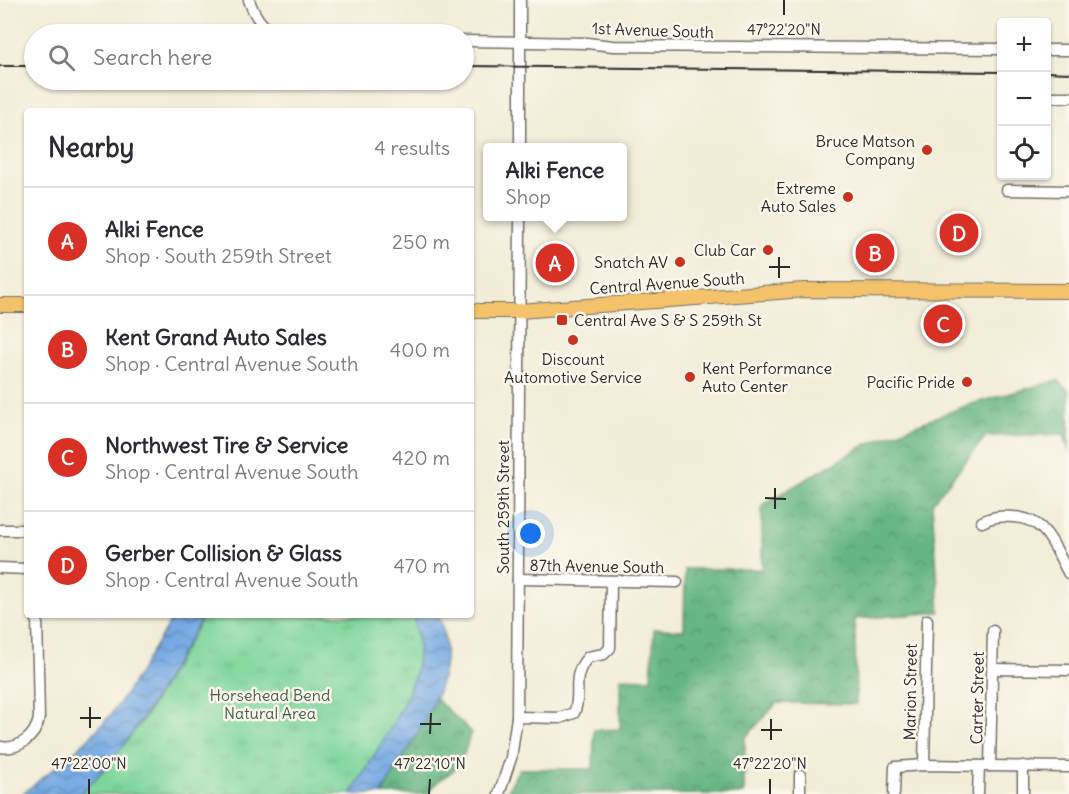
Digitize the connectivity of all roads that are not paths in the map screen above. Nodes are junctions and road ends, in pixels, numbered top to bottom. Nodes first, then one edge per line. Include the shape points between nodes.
1 (249, 0) edge
2 (520, 0) edge
3 (261, 24) edge
4 (474, 41) edge
5 (520, 42) junction
6 (997, 49) edge
7 (1051, 50) edge
8 (1069, 50) edge
9 (1051, 97) edge
10 (1069, 97) edge
11 (520, 143) edge
12 (1007, 190) dead end
13 (1069, 191) edge
14 (520, 221) edge
15 (1069, 291) edge
16 (0, 305) edge
17 (24, 305) edge
18 (474, 311) edge
19 (519, 311) junction
20 (982, 522) dead end
21 (0, 530) edge
22 (24, 530) edge
23 (0, 568) edge
24 (24, 569) edge
25 (1069, 574) edge
26 (518, 579) junction
27 (611, 581) junction
28 (676, 582) dead end
29 (37, 618) edge
30 (927, 620) dead end
31 (993, 631) dead end
32 (993, 669) junction
33 (1069, 670) edge
34 (518, 717) junction
35 (0, 747) edge
36 (924, 765) junction
37 (985, 766) junction
38 (1023, 766) junction
39 (1069, 767) edge
40 (800, 776) dead end
41 (499, 794) edge
42 (800, 794) edge
43 (894, 794) edge
44 (978, 794) edge
45 (1023, 794) edge

1 - 3 street
2 - 5 street
4 - 5 street, 1st Avenue South
5 - 6 street, 1st Avenue South
5 - 11 street
7 - 8 street
9 - 10 street
12 - 13 street
14 - 19 street, South 259th Street
15 - 19 main road, Central Avenue South via 804,290
16 - 17 main road
18 - 19 main road, Central Avenue South
19 - 26 street, South 259th Street
20 - 25 street via 997,516 1026,517 1038,523
21 - 22 street
23 - 24 street
26 - 27 street, 87th Avenue South
26 - 34 street, South 259th Street
27 - 28 street, 87th Avenue South
27 - 34 street via 610,648 604,654 589,656 579,669 574,713 565,718
29 - 35 street via 36,730 29,740
30 - 36 street, Marion Street
31 - 32 street, Carter Street
32 - 33 street
32 - 37 street, Carter Street
34 - 41 street, South 259th Street via 510,763
36 - 37 street
36 - 43 street via 895,767
37 - 38 street
37 - 44 street, Carter Street
38 - 39 street
38 - 45 street
40 - 42 street

